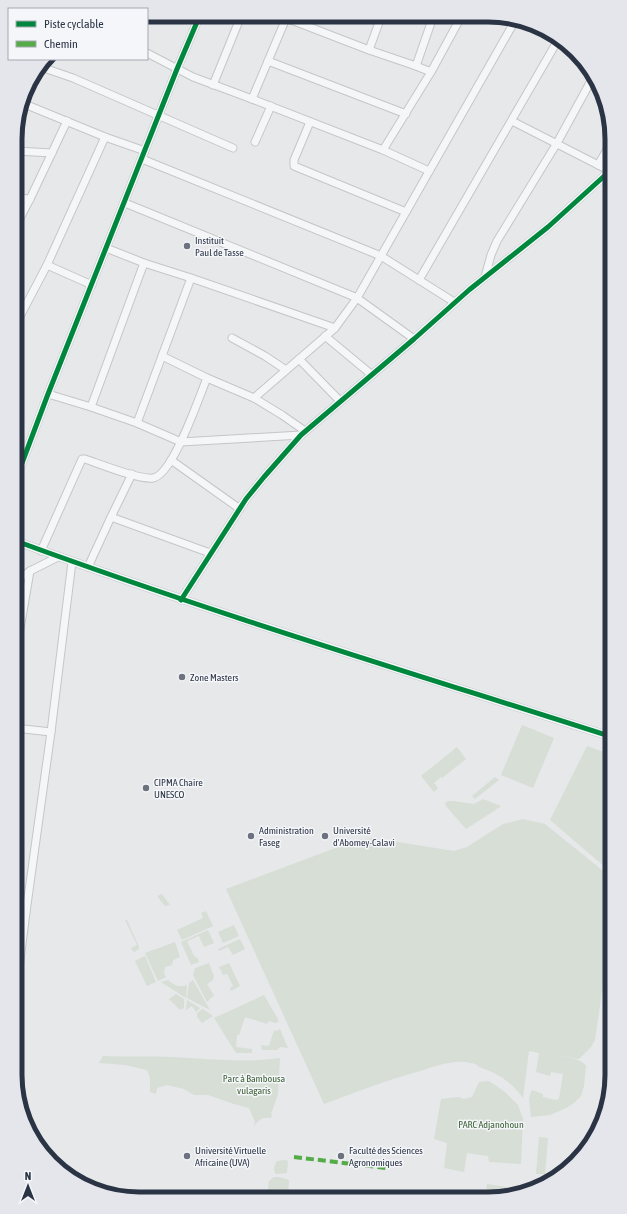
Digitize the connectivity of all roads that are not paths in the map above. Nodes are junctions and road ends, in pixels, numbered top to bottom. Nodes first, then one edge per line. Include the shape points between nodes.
1 (197, 22) edge
2 (239, 22) edge
3 (284, 22) edge
4 (299, 22) edge
5 (378, 22) edge
6 (431, 22) edge
7 (458, 22) edge
8 (513, 24) edge
9 (556, 44) edge
10 (369, 50) junction
11 (148, 54) edge
12 (268, 61) junction
13 (416, 66) junction
14 (46, 69) edge
15 (177, 70) junction
16 (431, 72) junction
17 (590, 82) edge
18 (213, 85) junction
19 (252, 99) junction
20 (27, 105) edge
21 (271, 106) junction
22 (406, 114) junction
23 (159, 117) junction
24 (67, 121) junction
25 (512, 121) junction
26 (310, 122) junction
27 (105, 137) junction
28 (255, 142) dead end
29 (557, 144) junction
30 (233, 148) dead end
31 (383, 150) junction
32 (22, 151) edge
33 (144, 151) junction
34 (52, 153) junction
35 (605, 153) edge
36 (142, 159) junction
37 (598, 165) junction
38 (605, 168) edge
39 (429, 171) junction
40 (605, 175) edge
41 (22, 199) edge
42 (30, 200) junction
43 (125, 203) junction
44 (406, 212) junction
45 (22, 215) edge
46 (106, 248) junction
47 (381, 256) junction
48 (144, 263) junction
49 (47, 265) junction
50 (485, 277) junction
51 (190, 278) junction
52 (419, 280) junction
53 (92, 285) junction
54 (357, 298) junction
55 (454, 302) junction
56 (22, 306) edge
57 (335, 328) junction
58 (325, 336) junction
59 (232, 338) dead end
60 (414, 339) junction
61 (162, 356) junction
62 (299, 359) junction
63 (286, 370) junction
64 (372, 375) junction
65 (207, 378) junction
66 (48, 394) junction
67 (254, 398) junction
68 (340, 401) junction
69 (91, 406) junction
70 (137, 423) junction
71 (303, 433) junction
72 (181, 442) junction
73 (171, 460) junction
74 (22, 463) edge
75 (132, 474) junction
76 (240, 509) junction
77 (111, 517) junction
78 (22, 543) edge
79 (41, 550) junction
80 (210, 554) junction
81 (58, 557) junction
82 (72, 562) junction
83 (88, 567) junction
84 (30, 571) junction
85 (22, 577) edge
86 (181, 600) junction
87 (22, 621) edge
88 (22, 729) edge
89 (51, 732) junction
90 (605, 735) edge
91 (22, 906) edge
92 (26, 912) junction
93 (22, 944) edge

1 - 15 street
2 - 18 street
3 - 12 street
4 - 10 street
5 - 10 street
6 - 13 street
7 - 16 street
8 - 39 street
9 - 25 street
10 - 13 street
11 - 15 street
12 - 19 street
12 - 22 street
13 - 16 street
14 - 23 street via 73,78
15 - 18 street
15 - 23 street
16 - 22 street
17 - 29 street
18 - 19 street
19 - 21 street
20 - 24 street
21 - 26 street
21 - 28 street
22 - 31 street
23 - 30 street
23 - 33 street
24 - 27 street
24 - 34 street
25 - 29 street
25 - 52 street
26 - 31 street
26 - 44 street via 294,160 294,166
27 - 33 street
27 - 49 street
29 - 37 street
29 - 50 street via 497,241
31 - 39 street
32 - 34 street
33 - 36 street
34 - 42 street
35 - 37 street
36 - 43 street
36 - 47 street
37 - 38 street
39 - 44 street
40 - 50 street via 548,227
41 - 42 street
42 - 45 street
43 - 46 street
43 - 54 street
44 - 47 street
46 - 48 street
46 - 53 street
47 - 52 street
47 - 54 street
48 - 51 street
48 - 69 street
49 - 53 street
49 - 56 street
50 - 55 street
51 - 57 street
51 - 61 street
52 - 55 street
53 - 66 street
54 - 57 street
54 - 60 street
55 - 60 street
57 - 58 street
58 - 62 street
58 - 64 street
59 - 63 street
60 - 64 street
61 - 65 street
61 - 70 street
62 - 63 street
62 - 68 street
63 - 67 street
64 - 68 street
65 - 67 street
65 - 72 street
66 - 69 street
66 - 74 street
67 - 71 street via 282,415
68 - 71 street
69 - 70 street
70 - 72 street
71 - 72 street
71 - 76 street via 259,482
72 - 73 street
73 - 75 street via 159,476 152,478
73 - 76 street
75 - 77 street
75 - 79 street via 82,459
76 - 80 street
77 - 80 street
77 - 83 street
78 - 79 street
79 - 81 street
80 - 86 street
81 - 82 street
81 - 84 street
82 - 83 street
82 - 89 street
83 - 86 street
84 - 85 street
84 - 87 street
86 - 90 street
88 - 89 street
89 - 92 street
91 - 92 street
92 - 93 street

